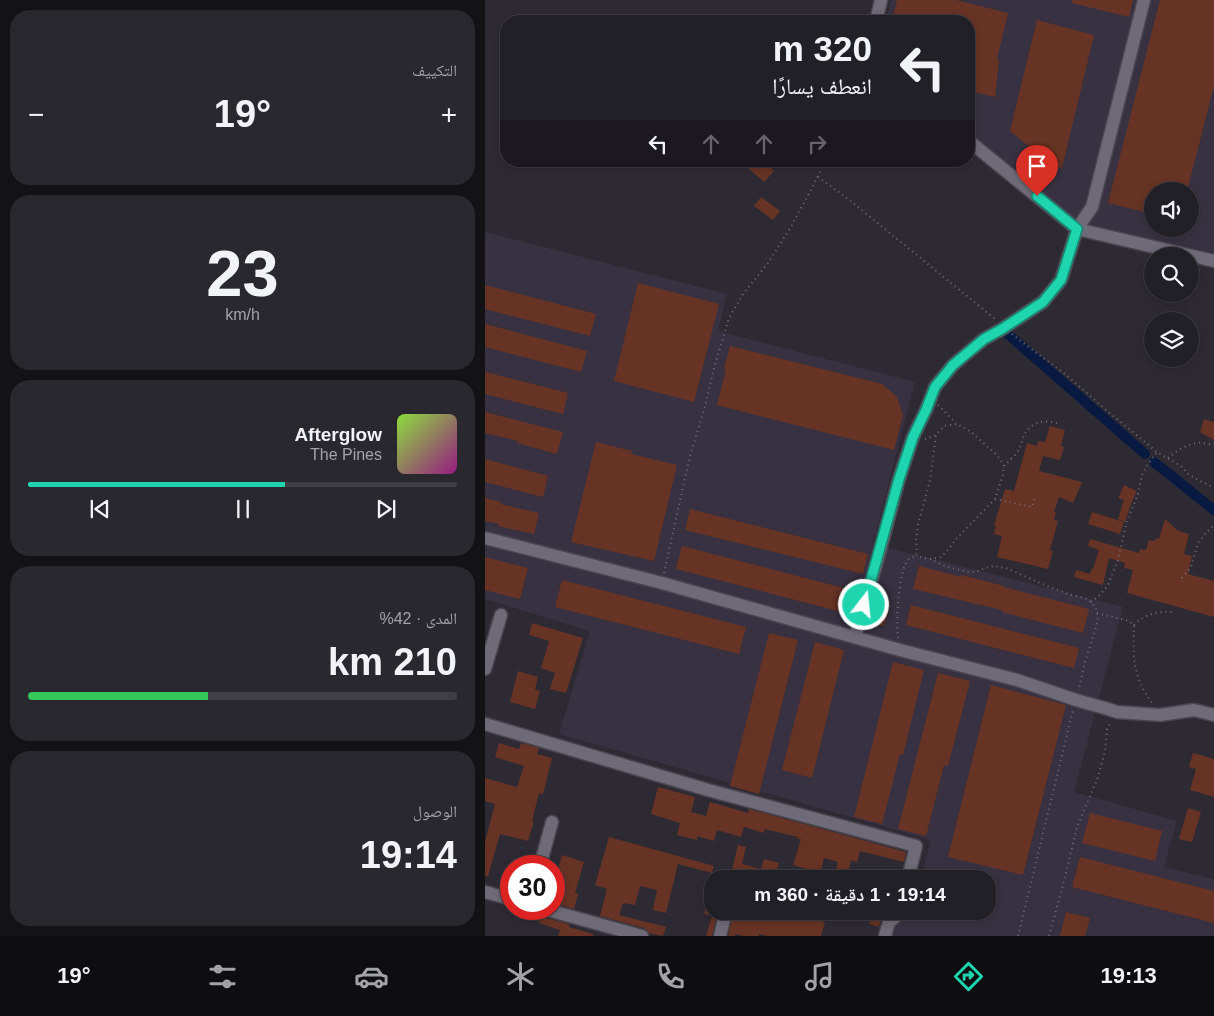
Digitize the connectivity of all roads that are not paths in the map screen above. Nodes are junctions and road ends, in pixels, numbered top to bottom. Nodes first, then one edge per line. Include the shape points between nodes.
1 (881, 0) edge
2 (1144, 0) edge
3 (877, 15) edge
4 (975, 146) edge
5 (1077, 229) junction
6 (1214, 261) edge
7 (485, 538) edge
8 (501, 615) dead end
9 (855, 637) junction
10 (485, 670) edge
11 (1214, 715) edge
12 (485, 724) edge
13 (552, 822) dead end
14 (543, 855) edge
15 (910, 870) edge
16 (485, 892) edge
17 (500, 896) edge
18 (565, 915) edge
19 (724, 920) edge
20 (892, 920) edge
21 (642, 936) edge
22 (720, 936) edge
23 (885, 936) edge

1 - 3 street
2 - 5 street via 1093,207
4 - 5 street
5 - 6 street
5 - 9 street via 1061,280 1043,302 984,339 953,365 935,387 899,479
7 - 9 street
8 - 10 street
9 - 11 street via 1017,680 1117,712 1160,715 1194,710
12 - 15 street via 708,790 916,846
13 - 14 street
16 - 17 street
18 - 21 street
19 - 22 street
20 - 23 street

